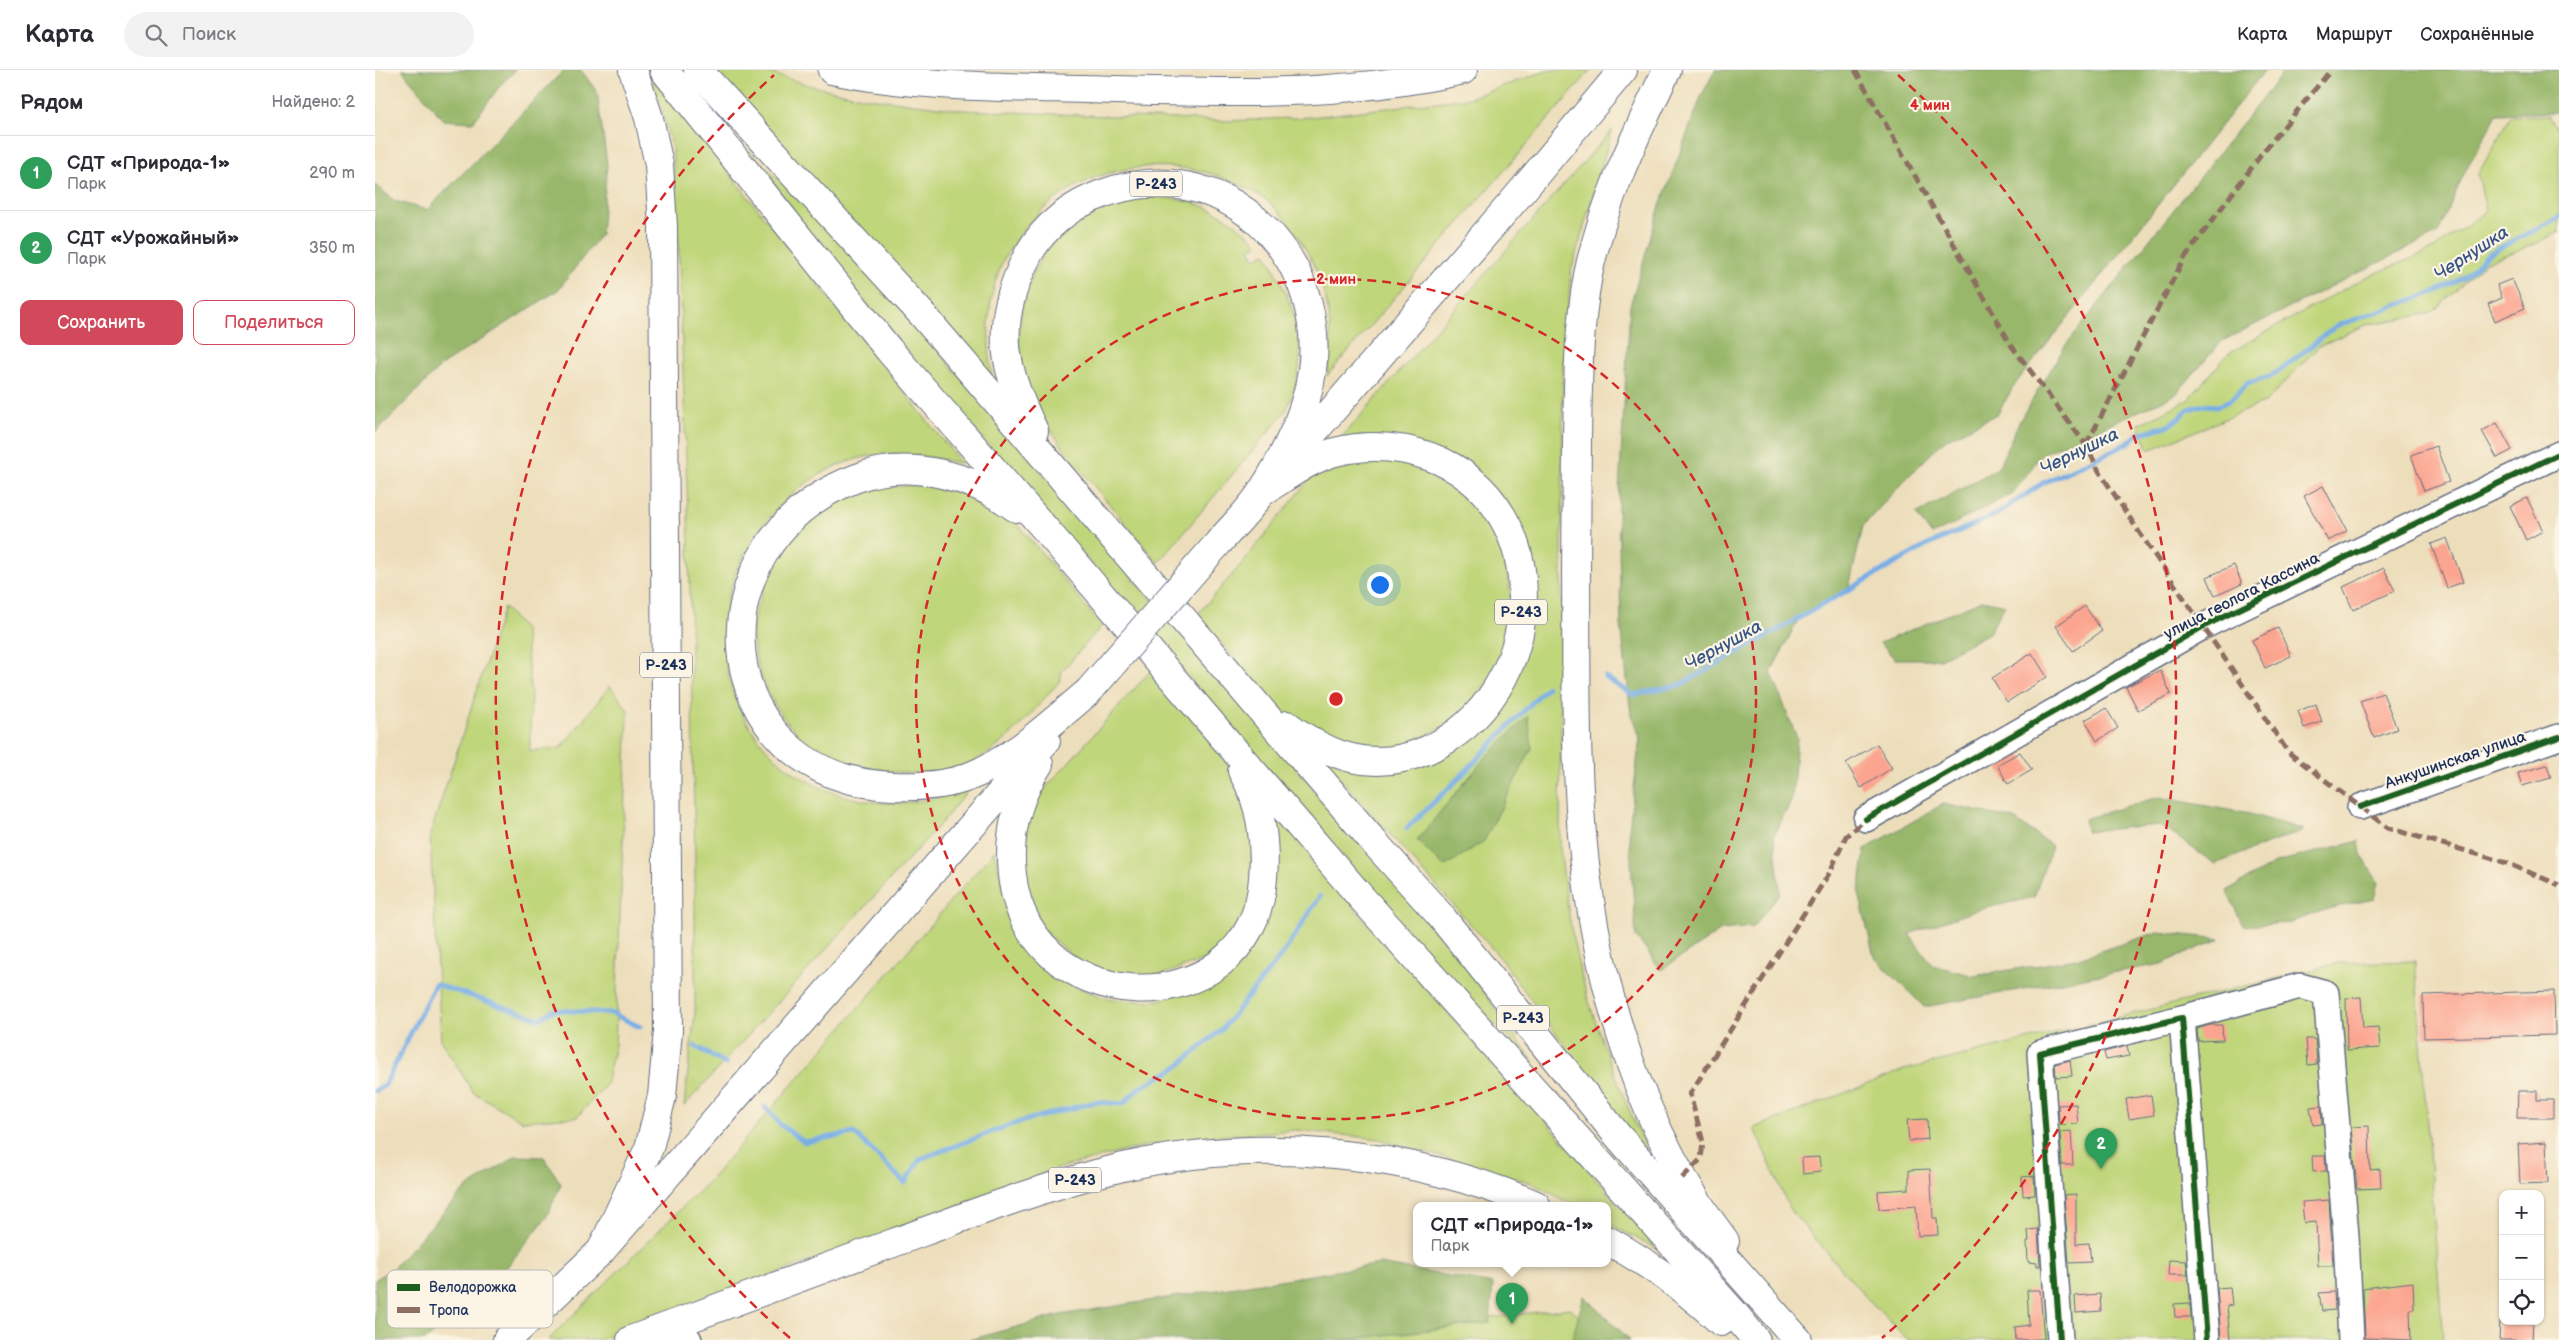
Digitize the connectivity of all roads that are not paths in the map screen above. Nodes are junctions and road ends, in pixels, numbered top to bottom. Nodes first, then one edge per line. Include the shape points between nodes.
1 (633, 70) edge
2 (664, 70) edge
3 (698, 70) edge
4 (832, 70) edge
5 (1463, 70) edge
6 (1623, 70) edge
7 (1667, 70) edge
8 (2559, 454) edge
9 (1071, 490) junction
10 (1262, 492) junction
11 (1046, 530) junction
12 (1088, 692) junction
13 (1248, 695) junction
14 (2559, 737) edge
15 (1223, 738) junction
16 (2360, 807) dead end
17 (1866, 819) dead end
18 (2182, 1018) junction
19 (1528, 1202) edge
20 (1611, 1243) edge
21 (601, 1251) junction
22 (553, 1296) edge
23 (520, 1328) edge
24 (683, 1331) edge
25 (507, 1340) edge
26 (631, 1340) edge
27 (1741, 1340) edge
28 (1756, 1340) edge
29 (1799, 1340) edge
30 (2060, 1340) edge
31 (2207, 1340) edge
32 (2351, 1340) edge

1 - 21 main road, Р-243 via 659,165 663,226 667,1031 662,1096 649,1148
2 - 11 main road, Р-243 via 889,350
3 - 9 main road, Р-243 via 921,312
4 - 5 main road via 942,84 1193,92 1365,85 1434,77
6 - 10 main road, Р-243
7 - 29 main road, Р-243 via 1613,188 1588,274 1581,321 1576,538 1584,854 1600,956 1641,1093 1695,1199
8 - 17 street, улица геолога Кассина via 2204,626
9 - 10 main road, Р-243 via 1035,434 1014,387 1006,359 1004,328 1008,302 1029,251 1052,224 1079,204 1108,191 1144,184 1200,189 1246,210 1279,244 1303,288 1310,312 1311,375 1299,420
9 - 13 main road, Р-243
10 - 12 main road, Р-243, bridge
10 - 13 main road, Р-243 via 1311,462 1333,453 1379,446 1414,451 1450,465 1481,487 1499,508 1513,538 1523,593 1520,628 1511,664 1496,693 1472,721 1441,744 1410,757 1378,762 1335,754 1312,744
11 - 12 main road, Р-243 via 999,494 949,476 919,470 865,474 816,496 775,536 751,575 740,629 741,654 749,688 775,733 799,755 825,772 872,785 910,787 967,778 991,766 1023,746
11 - 15 main road, Р-243
12 - 15 main road, Р-243 via 1035,770 1022,796 1014,820 1011,872 1021,913 1042,947 1064,966 1098,982 1136,989 1183,982 1218,964 1242,939 1252,922 1263,889 1259,816 1248,781
12 - 21 main road, Р-243
13 - 29 main road, Р-243 via 1439,914 1618,1136
14 - 16 street, Анкушинская улица
15 - 28 main road, Р-243 via 1359,896
18 - 30 street via 2040,1053
18 - 31 street
18 - 32 street via 2300,986 2326,993
19 - 24 main road, Р-243 via 1487,1186 1382,1160 1278,1151 1179,1157 1123,1167 1061,1184 963,1217
20 - 27 main road via 1699,1301
21 - 22 main road, Р-243
23 - 25 main road, Р-243
24 - 26 main road, Р-243

